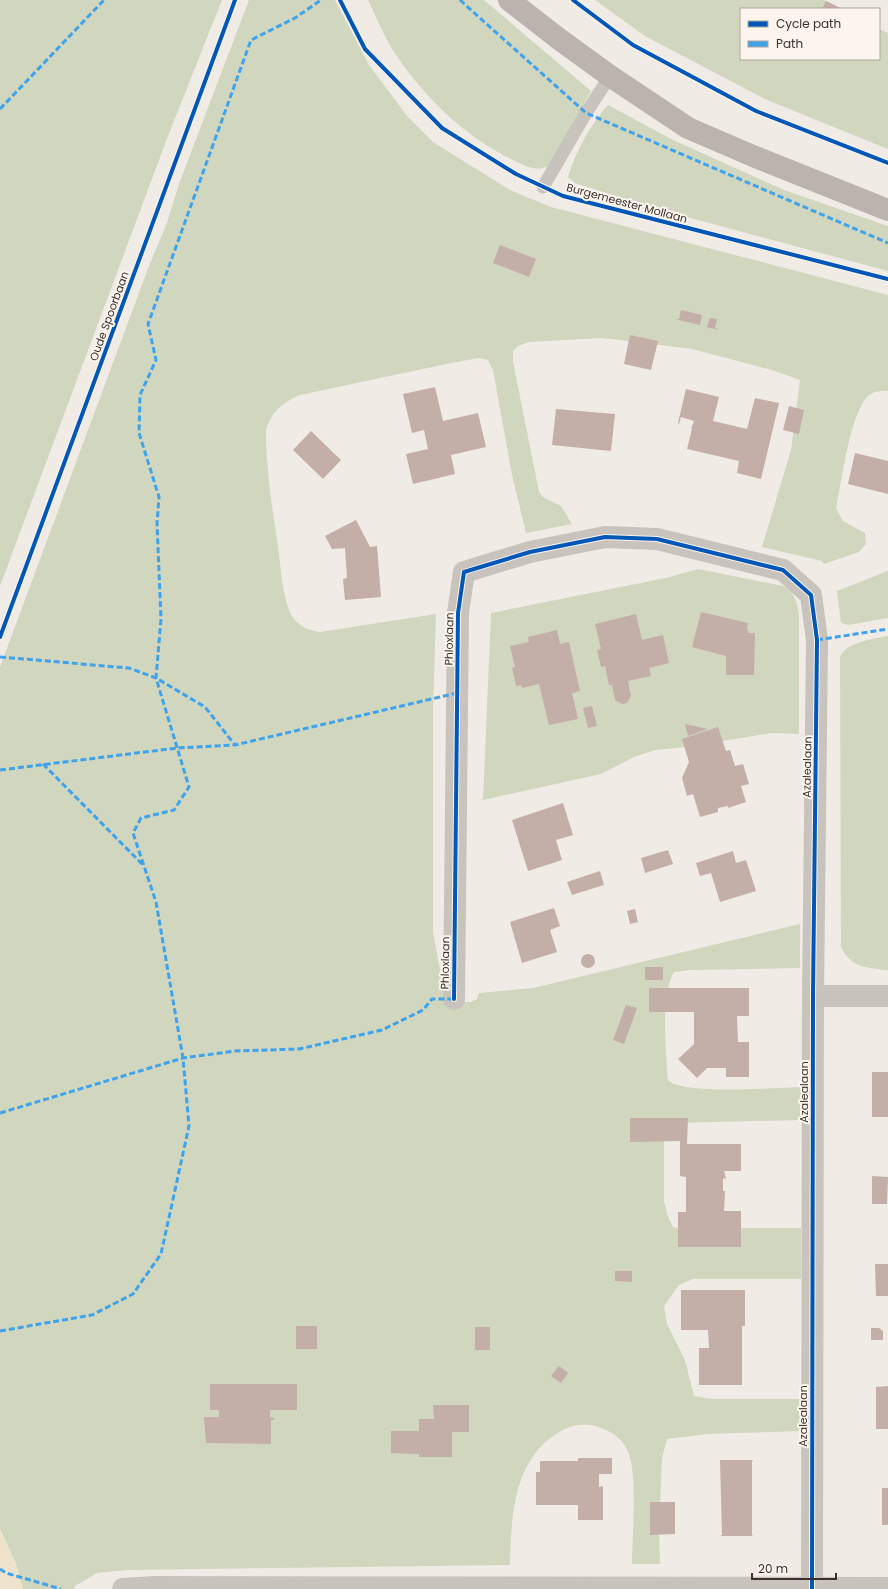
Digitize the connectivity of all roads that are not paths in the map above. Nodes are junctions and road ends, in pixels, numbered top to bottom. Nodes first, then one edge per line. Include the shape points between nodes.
1 (509, 0) edge
2 (610, 76) junction
3 (543, 187) dead end
4 (888, 210) edge
5 (811, 595) joint
6 (813, 996) junction
7 (888, 996) edge
8 (454, 999) dead end
9 (812, 1588) edge
10 (888, 1588) edge
11 (123, 1589) edge

1 - 2 main road
2 - 3 lane
2 - 4 main road via 688,128
5 - 6 street, Azalealaan via 817,640
5 - 8 street, Phloxlaan via 783,570 657,539 605,537 530,552 464,572 458,613
6 - 7 street
6 - 9 street, Azalealaan
9 - 10 street
9 - 11 street

